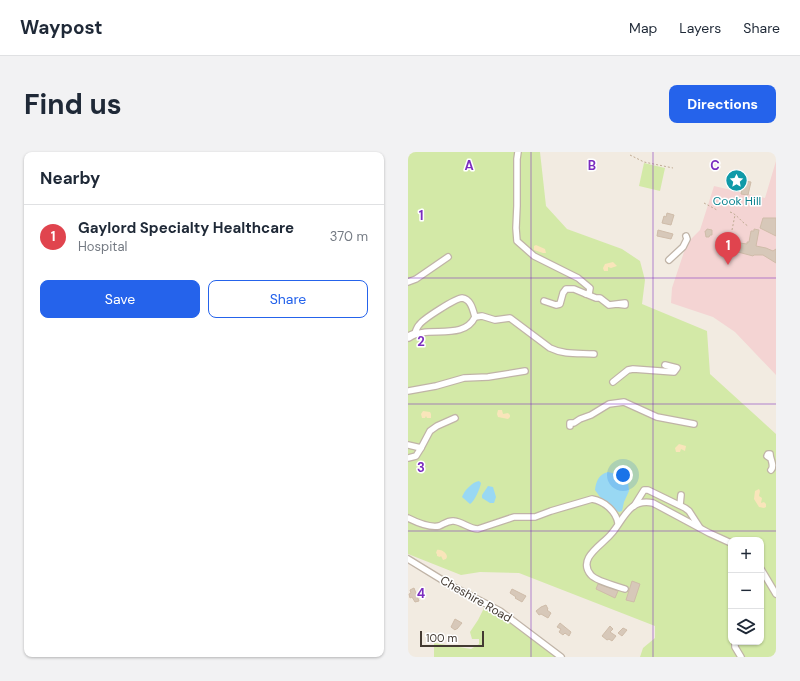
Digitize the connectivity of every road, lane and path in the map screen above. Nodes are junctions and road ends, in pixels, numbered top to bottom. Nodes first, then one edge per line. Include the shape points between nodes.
1 (518, 152) edge
2 (630, 155) dead end
3 (673, 168) dead end
4 (704, 203) dead end
5 (717, 210) dead end
6 (730, 212) dead end
7 (735, 215) junction
8 (748, 226) dead end
9 (732, 230) dead end
10 (686, 236) dead end
11 (448, 257) dead end
12 (669, 260) dead end
13 (408, 282) edge
14 (590, 288) junction
15 (586, 294) junction
16 (600, 298) junction
17 (544, 301) dead end
18 (617, 304) dead end
19 (475, 318) junction
20 (408, 336) edge
21 (594, 354) dead end
22 (665, 365) dead end
23 (525, 371) dead end
24 (613, 382) dead end
25 (408, 391) edge
26 (455, 418) dead end
27 (694, 424) dead end
28 (570, 426) dead end
29 (408, 445) edge
30 (421, 448) junction
31 (408, 458) edge
32 (770, 458) dead end
33 (771, 470) dead end
34 (681, 495) dead end
35 (680, 505) junction
36 (634, 506) junction
37 (408, 518) edge
38 (618, 523) junction
39 (701, 529) junction
40 (728, 542) edge
41 (408, 559) edge
42 (763, 573) edge
43 (625, 589) dead end
44 (776, 594) edge
45 (735, 645) edge
46 (561, 657) edge
47 (741, 657) edge

1 - 14 street via 517,241 534,256 578,278
2 - 3 path via 644,162
4 - 5 path
6 - 7 path
7 - 8 path
7 - 9 path
10 - 12 street via 683,247
11 - 13 street
14 - 15 street via 589,294
14 - 16 street
15 - 16 street
15 - 17 street via 570,288 563,293 560,304
16 - 18 street via 609,305
19 - 20 street via 469,327 416,334 409,338
19 - 20 street via 471,304 461,298 427,316 415,333
19 - 21 street via 510,318 556,351
22 - 24 street via 677,368 674,372 628,370
23 - 25 street via 464,378
26 - 30 street via 430,431
27 - 28 street via 656,417 624,402 617,402 570,423
29 - 30 street
30 - 31 street via 416,456
32 - 33 street via 773,466
34 - 35 street
35 - 36 street via 644,490
35 - 39 street via 689,511
36 - 38 street
36 - 39 street via 639,503 653,503
37 - 38 street via 433,526 452,520 478,529 514,518 535,518 551,510 596,500 613,511
38 - 43 street via 611,534 588,557 587,565 594,578
39 - 40 street
41 - 46 street, Cheshire Road via 509,617
42 - 44 street
45 - 47 street

